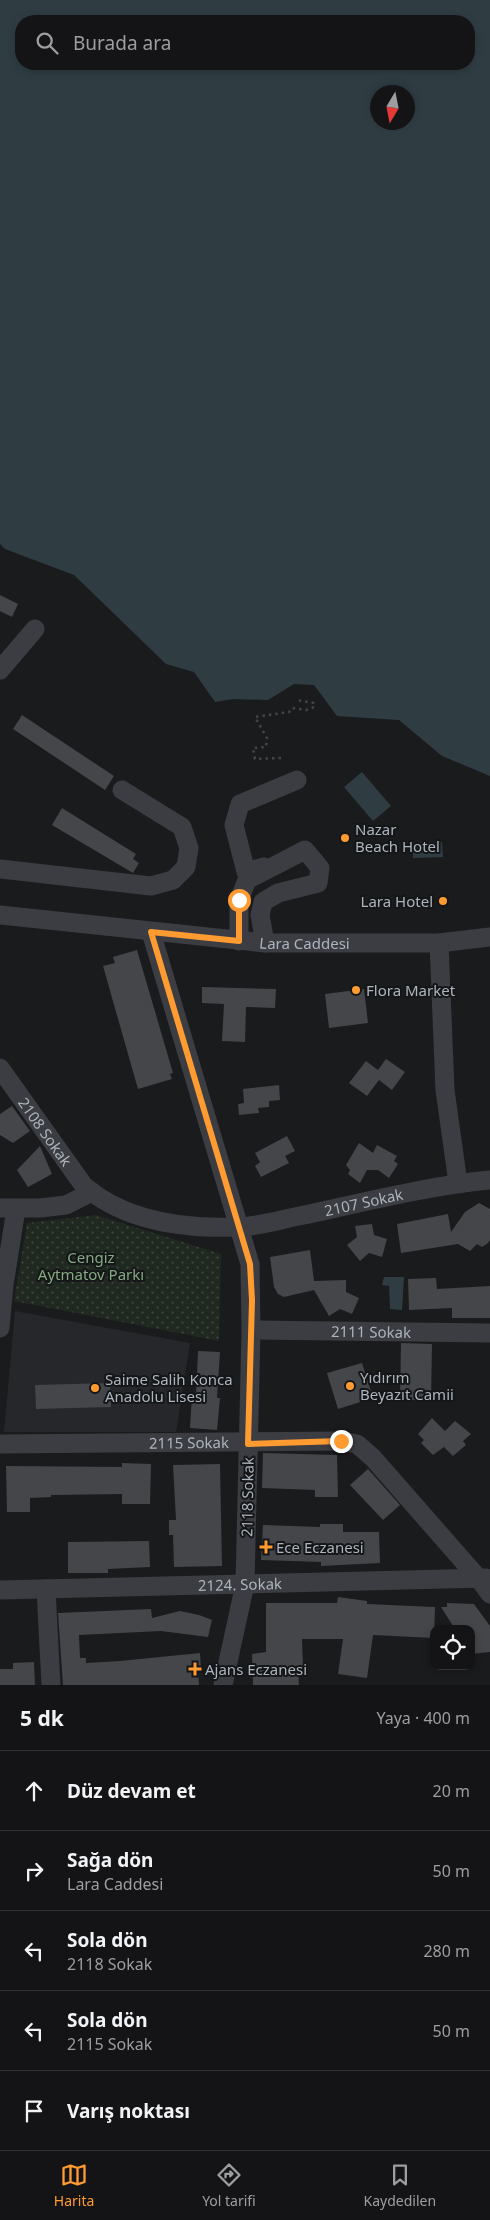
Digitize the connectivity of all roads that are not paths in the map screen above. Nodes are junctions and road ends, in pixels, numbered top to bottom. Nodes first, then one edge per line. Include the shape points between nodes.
1 (35, 629) dead end
2 (0, 670) edge
3 (297, 780) dead end
4 (122, 790) dead end
5 (275, 864) junction
6 (0, 868) edge
7 (0, 915) edge
8 (151, 932) junction
9 (490, 937) edge
10 (239, 941) junction
11 (439, 943) junction
12 (265, 944) junction
13 (0, 1068) edge
14 (490, 1180) edge
15 (458, 1183) junction
16 (92, 1192) junction
17 (8, 1208) edge
18 (238, 1228) junction
19 (0, 1328) edge
20 (251, 1330) junction
21 (490, 1333) edge
22 (0, 1444) edge
23 (248, 1444) junction
24 (485, 1578) edge
25 (245, 1584) junction
26 (46, 1589) junction
27 (0, 1590) edge
28 (490, 1594) edge
29 (51, 1685) edge
30 (223, 1685) edge

1 - 2 street
3 - 5 street via 240,804 234,825 246,872
4 - 6 street via 182,827 189,848 186,867 173,880 152,886
5 - 10 street via 247,880 239,900
5 - 12 street via 305,850 320,868 318,883 278,893 263,902 260,915
7 - 8 street, Lara Caddesi
8 - 10 street, Lara Caddesi
8 - 18 street, 2118 Sokak
9 - 11 street, Lara Caddesi
10 - 12 street, Lara Caddesi
11 - 12 street, Lara Caddesi
11 - 15 street via 445,1090
13 - 16 street, 2108 Sokak via 84,1186
14 - 15 street, 2107 Sokak
15 - 18 street, 2107 Sokak
16 - 17 street via 66,1205
16 - 18 street, 2108 Sokak via 100,1200 173,1226
17 - 19 street
18 - 20 street, 2118 Sokak via 250,1264
20 - 21 street, 2111 Sokak
20 - 23 street, 2118 Sokak
22 - 23 street, 2115 Sokak
23 - 24 street, 2115 Sokak via 341,1441 357,1444
23 - 25 street, 2118 Sokak
24 - 25 street, 2124. Sokak
24 - 28 street, 2115 Sokak
25 - 26 street, 2124. Sokak
25 - 30 street, 2118 Sokak
26 - 27 street, 2124. Sokak
26 - 29 street

